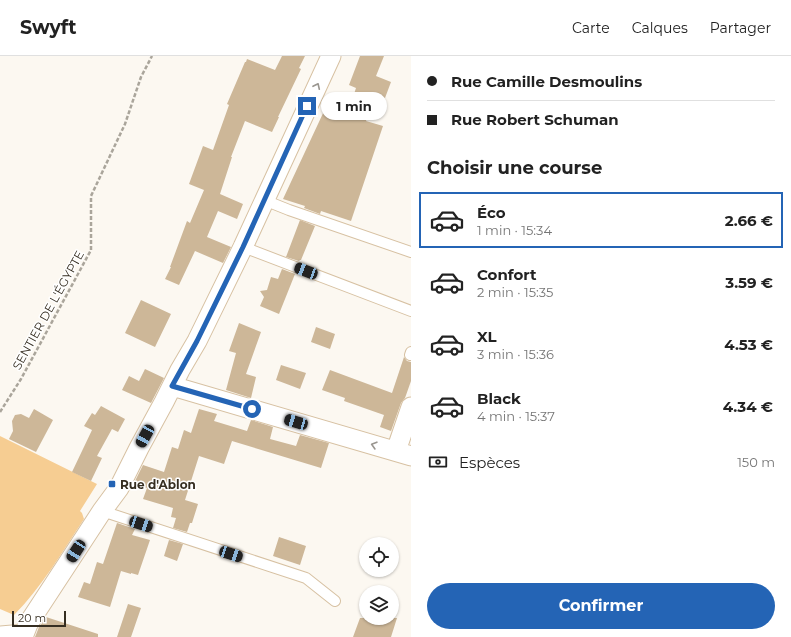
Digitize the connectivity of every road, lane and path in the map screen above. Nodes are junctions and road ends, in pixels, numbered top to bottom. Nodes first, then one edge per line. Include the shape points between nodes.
1 (152, 56) edge
2 (331, 56) edge
3 (264, 200) junction
4 (243, 247) junction
5 (411, 252) edge
6 (411, 311) edge
7 (172, 386) junction
8 (411, 407) edge
9 (0, 412) edge
10 (404, 454) edge
11 (102, 511) junction
12 (335, 601) dead end
13 (0, 636) edge
14 (23, 636) edge

1 - 9 path, SENTIER DE L'ÉGYPTE via 141,77 125,124 91,196 91,250 21,379
3 -> 2 street
3 - 4 street
3 - 5 lane
4 - 6 lane
4 - 7 street
10 -> 7 street
7 - 11 street via 119,488
8 - 10 street
11 - 12 lane via 306,578
11 - 14 street via 28,624
13 - 14 street

